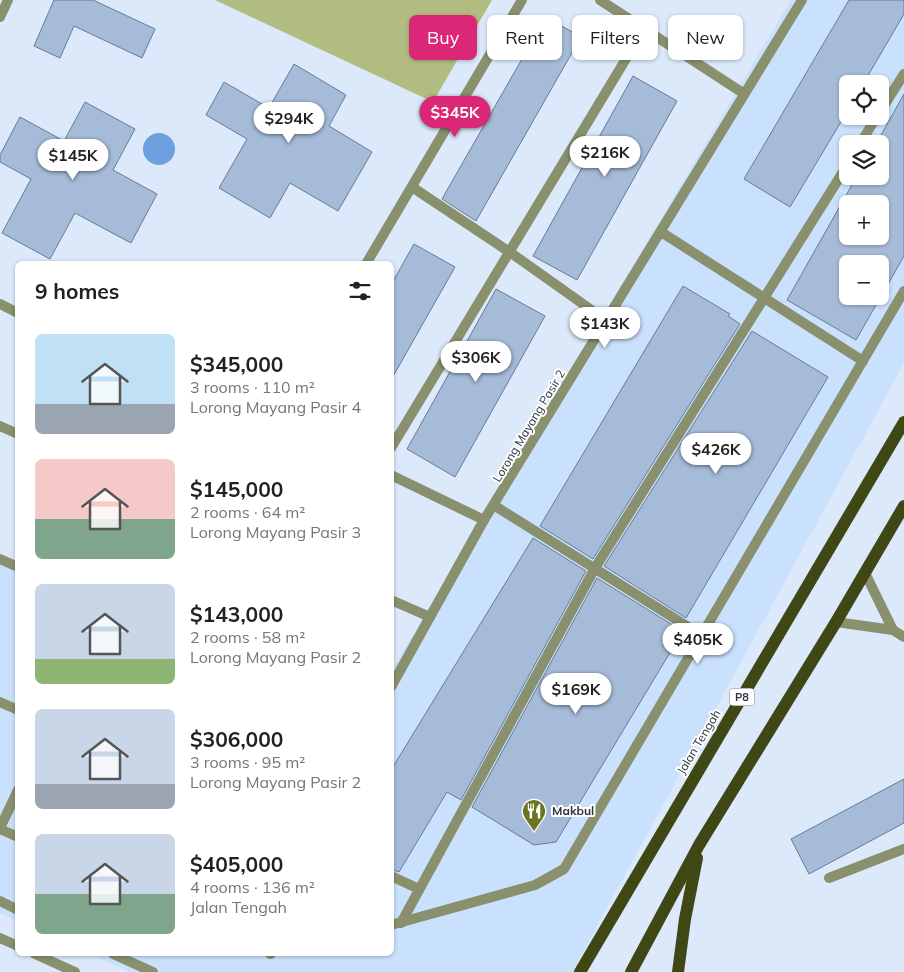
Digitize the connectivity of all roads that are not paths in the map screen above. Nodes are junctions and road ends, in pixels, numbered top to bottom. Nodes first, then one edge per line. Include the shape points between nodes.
1 (8, 0) edge
2 (522, 0) edge
3 (600, 0) edge
4 (802, 0) edge
5 (623, 15) edge
6 (0, 17) edge
7 (658, 38) edge
8 (626, 60) edge
9 (904, 74) edge
10 (743, 93) junction
11 (889, 98) edge
12 (839, 178) edge
13 (412, 187) junction
14 (660, 232) junction
15 (511, 253) junction
16 (368, 261) edge
17 (904, 291) edge
18 (764, 298) junction
19 (0, 304) edge
20 (15, 312) edge
21 (607, 321) junction
22 (863, 361) junction
23 (904, 422) edge
24 (0, 426) edge
25 (15, 433) edge
26 (394, 443) edge
27 (394, 476) edge
28 (495, 506) junction
29 (904, 506) edge
30 (484, 520) junction
31 (0, 559) edge
32 (15, 566) edge
33 (595, 568) junction
34 (865, 573) junction
35 (394, 601) edge
36 (430, 617) junction
37 (836, 622) junction
38 (893, 630) junction
39 (701, 635) junction
40 (904, 637) edge
41 (394, 682) edge
42 (0, 702) edge
43 (15, 709) edge
44 (15, 796) edge
45 (0, 829) edge
46 (15, 836) edge
47 (700, 845) junction
48 (904, 849) edge
49 (394, 877) edge
50 (829, 878) dead end
51 (419, 889) junction
52 (0, 901) edge
53 (15, 908) edge
54 (396, 924) edge
55 (0, 938) edge
56 (15, 945) edge
57 (39, 956) edge
58 (117, 956) edge
59 (75, 972) edge
60 (153, 972) edge
61 (580, 972) edge
62 (631, 972) edge
63 (678, 972) edge

1 - 6 street
2 - 13 street
3 - 5 street
4 - 10 street, Lorong Mayang Pasir 2
7 - 10 street
8 - 15 street
9 - 11 street
10 - 14 street, Lorong Mayang Pasir 2
12 - 18 street
13 - 15 street
13 - 16 street
14 - 18 street
14 - 21 street, Lorong Mayang Pasir 2
15 - 21 street
15 - 26 street
17 - 22 street
18 - 22 street
18 - 33 street
19 - 20 street
21 - 28 street, Lorong Mayang Pasir 2
22 - 39 street
23 - 61 main road, Jalan Tengah / P8
24 - 25 street
27 - 30 street
28 - 30 street, Lorong Mayang Pasir 2
28 - 33 street
29 - 34 main road
30 - 36 street, Lorong Mayang Pasir 2
31 - 32 street
33 - 39 street
33 - 51 street
34 - 37 main road
34 - 38 street
35 - 36 street
36 - 41 street, Lorong Mayang Pasir 2
37 - 38 street
37 - 47 main road
38 - 40 street
39 - 54 street via 564,869 534,885
42 - 43 street
44 - 45 street
45 - 46 street
47 - 62 main road
47 - 63 main road
48 - 50 street
49 - 51 street
51 - 54 street
52 - 53 street
55 - 56 street
57 - 59 street
58 - 60 street

